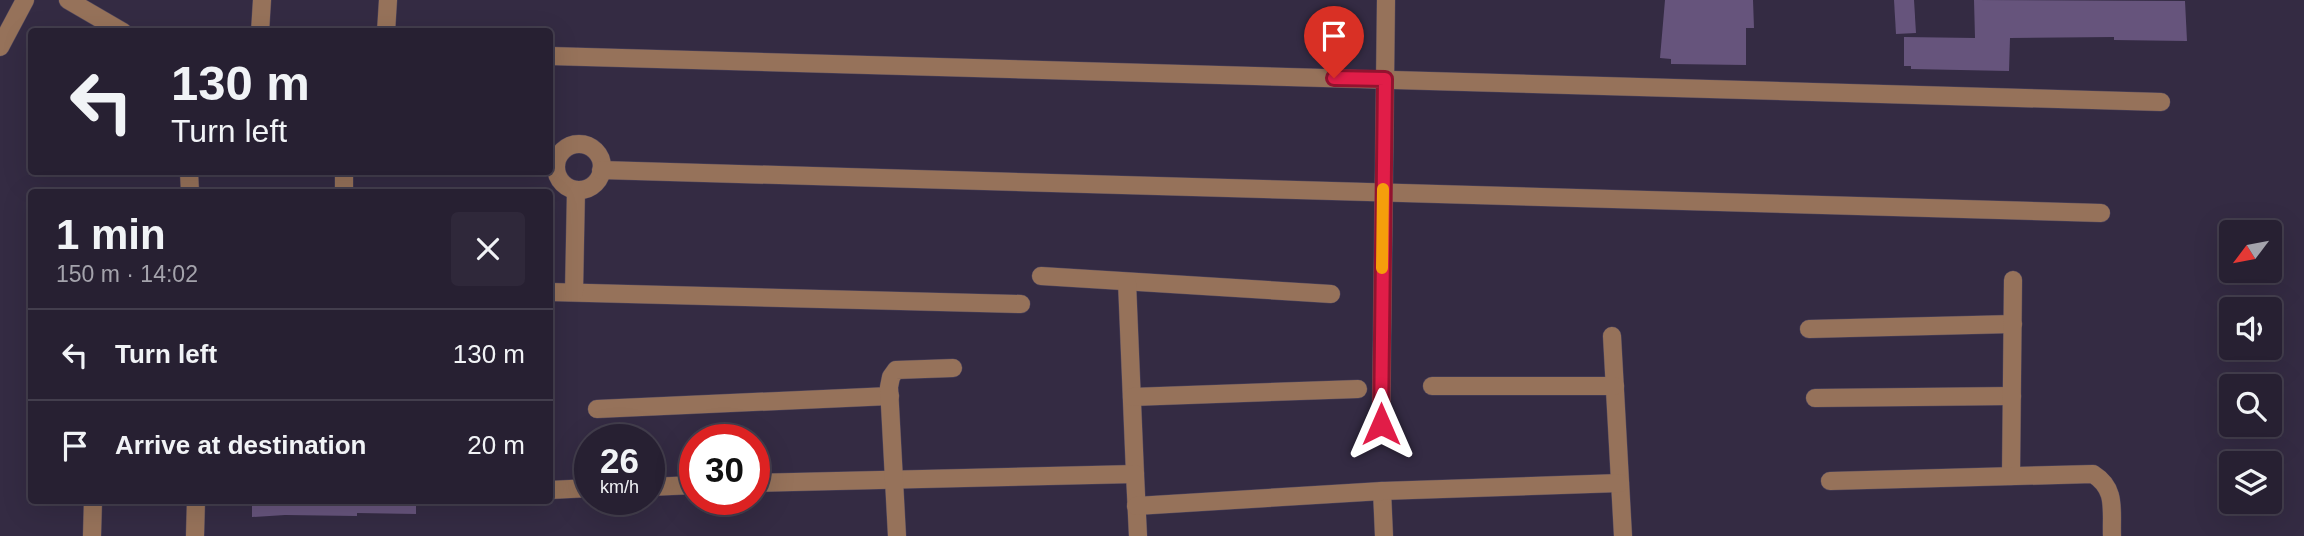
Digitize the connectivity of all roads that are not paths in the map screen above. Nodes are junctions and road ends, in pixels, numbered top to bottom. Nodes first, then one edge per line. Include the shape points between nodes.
1 (25, 0) edge
2 (68, 0) edge
3 (262, 0) edge
4 (388, 0) edge
5 (1386, 0) edge
6 (115, 28) edge
7 (260, 28) edge
8 (386, 28) edge
9 (0, 47) edge
10 (553, 56) edge
11 (1385, 79) junction
12 (2161, 102) dead end
13 (553, 170) edge
14 (601, 170) junction
15 (576, 190) junction
16 (1382, 192) junction
17 (2101, 213) dead end
18 (1041, 276) dead end
19 (2013, 281) dead end
20 (1127, 282) junction
21 (553, 292) edge
22 (574, 292) junction
23 (1331, 294) dead end
24 (1021, 304) dead end
25 (2013, 324) junction
26 (1808, 329) dead end
27 (1612, 336) dead end
28 (953, 368) dead end
29 (1432, 386) dead end
30 (1615, 386) junction
31 (1359, 388) dead end
32 (890, 396) junction
33 (2012, 396) junction
34 (1132, 397) junction
35 (1815, 398) dead end
36 (597, 409) dead end
37 (1381, 424) dead end
38 (1135, 474) junction
39 (2011, 476) junction
40 (894, 479) junction
41 (1830, 481) dead end
42 (770, 483) edge
43 (1620, 484) junction
44 (574, 489) edge
45 (553, 490) edge
46 (1382, 491) junction
47 (93, 504) edge
48 (196, 504) edge
49 (1136, 506) junction
50 (92, 536) edge
51 (195, 536) edge
52 (897, 536) edge
53 (1138, 536) edge
54 (1384, 536) edge
55 (1623, 536) edge
56 (2112, 536) edge

1 - 9 street
2 - 6 street
3 - 7 street
4 - 8 street
5 - 11 street
10 - 11 street
11 - 12 street
11 - 16 street
13 - 14 street via 564,149 579,145 593,149
13 - 15 street via 563,184
14 - 15 street via 596,183
14 - 16 street
15 - 22 street
16 - 17 street
16 - 37 street
18 - 20 street
19 - 25 street
20 - 23 street
20 - 34 street
21 - 22 street
22 - 24 street
25 - 26 street
25 - 33 street
27 - 30 street
28 - 32 street via 896,370
29 - 30 street
30 - 43 street
31 - 34 street
32 - 36 street
32 - 40 street
33 - 35 street
33 - 39 street
34 - 38 street
38 - 40 street
38 - 49 street
39 - 41 street
39 - 56 street via 2093,474 2105,482 2110,494
40 - 42 street
40 - 52 street
43 - 46 street
43 - 55 street
44 - 45 street
46 - 49 street
46 - 54 street
47 - 50 street
48 - 51 street
49 - 53 street

